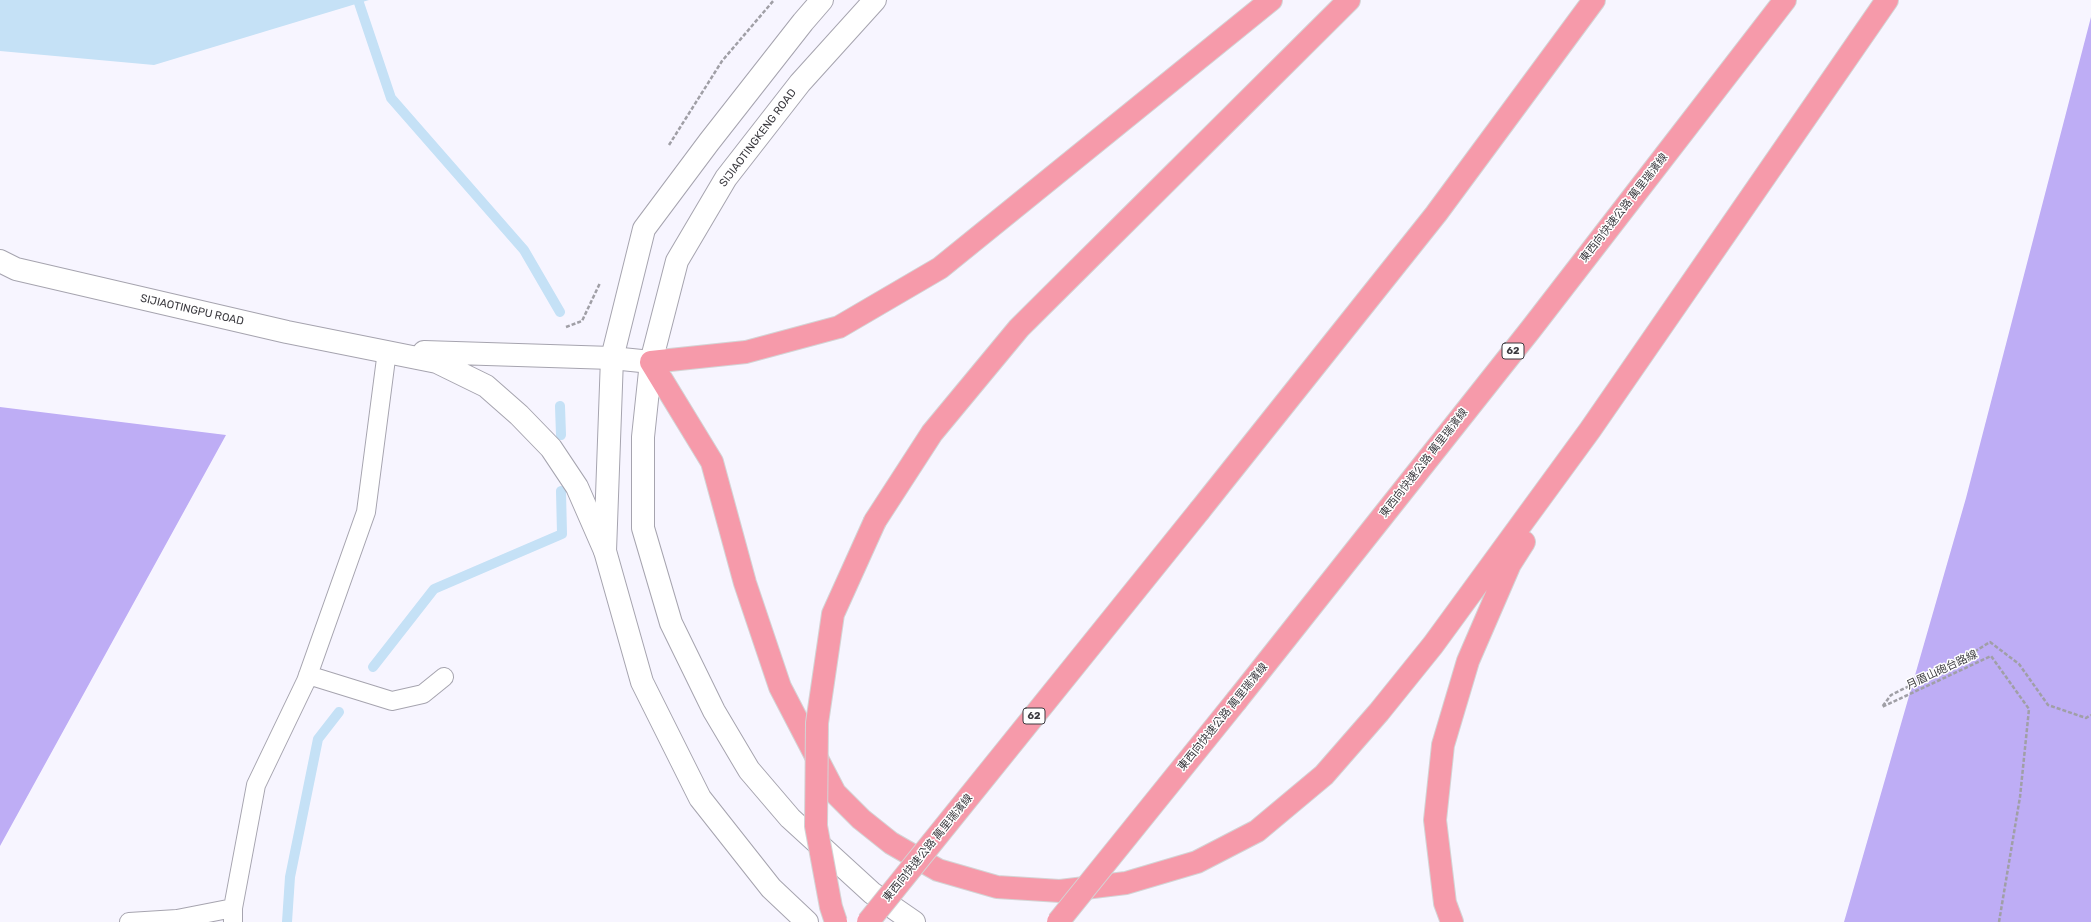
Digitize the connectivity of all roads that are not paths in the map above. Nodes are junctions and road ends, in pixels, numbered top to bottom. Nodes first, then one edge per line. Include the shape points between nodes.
1 (822, 0) edge
2 (875, 0) edge
3 (1271, 0) edge
4 (1349, 0) edge
5 (1594, 0) edge
6 (1785, 0) edge
7 (1887, 0) edge
8 (0, 261) edge
9 (387, 351) junction
10 (612, 358) junction
11 (651, 362) junction
12 (1590, 430) junction
13 (605, 551) junction
14 (308, 675) junction
15 (444, 677) dead end
16 (233, 915) edge
17 (129, 922) edge
18 (807, 922) edge
19 (836, 922) edge
20 (868, 922) edge
21 (914, 922) edge
22 (1058, 922) edge
23 (1452, 922) edge

1 - 10 street via 709,142 644,229
2 - 11 street, SIJIAOTINGKENG ROAD via 800,83 726,178 678,261
3 - 11 highway via 934,272 839,327 746,352
4 - 19 highway, bridge via 1019,328 932,432 875,521 834,614 817,723 816,826
5 - 20 highway, 東西向快速公路 萬里瑞濱線 / 62, bridge via 1436,214
6 - 22 highway, 東西向快速公路 萬里瑞濱線 / 62, bridge via 1531,329
7 - 12 highway
8 - 9 street, SIJIAOTINGPU ROAD via 32,273 287,332
9 - 10 street
9 - 13 street via 437,362 486,386 519,415 551,448 577,487
9 - 14 lane via 366,512
10 - 11 street
10 - 13 street
11 - 12 highway via 712,462 745,583 780,687 835,793 861,819 891,843 938,870 997,887 1060,891 1126,883 1197,862 1257,831 1324,774 1379,712 1433,645
11 - 21 street, SIJIAOTINGKENG ROAD via 643,437 644,528 671,623 714,711 749,770 790,818 872,893
12 - 23 highway via 1510,564 1468,661 1443,745 1435,820 1445,903
13 - 18 street via 642,682 700,798 771,888
14 - 15 lane via 392,701 423,694
14 - 16 lane via 256,785
16 - 17 lane

